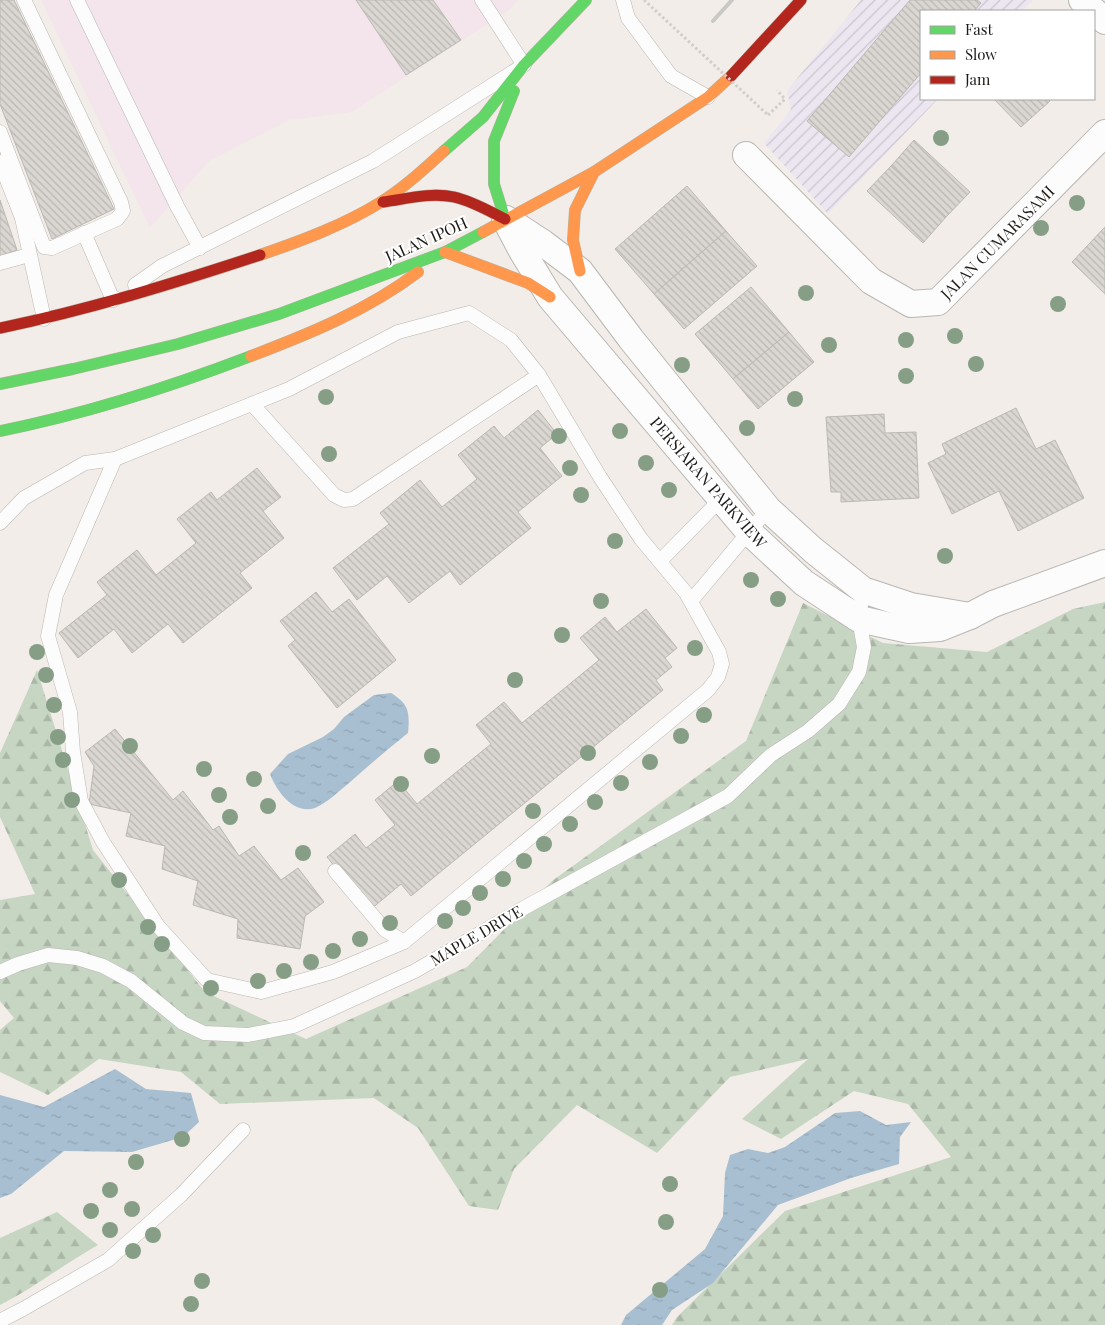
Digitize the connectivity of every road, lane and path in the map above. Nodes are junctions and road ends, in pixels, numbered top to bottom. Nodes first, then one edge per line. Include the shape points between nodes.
1 (24, 0) edge
2 (77, 0) edge
3 (586, 0) edge
4 (623, 0) edge
5 (644, 0) edge
6 (801, 0) edge
7 (1082, 0) edge
8 (484, 1) edge
9 (1093, 10) edge
10 (1095, 12) edge
11 (1105, 21) edge
12 (524, 66) junction
13 (778, 90) dead end
14 (708, 97) junction
15 (0, 132) edge
16 (1105, 133) edge
17 (746, 155) dead end
18 (0, 162) edge
19 (594, 172) junction
20 (381, 202) junction
21 (505, 219) junction
22 (84, 233) junction
23 (200, 248) junction
24 (445, 252) junction
25 (29, 255) junction
26 (0, 263) edge
27 (580, 270) junction
28 (550, 297) junction
29 (113, 300) junction
30 (44, 319) junction
31 (0, 328) edge
32 (539, 375) junction
33 (0, 384) edge
34 (252, 404) junction
35 (0, 431) edge
36 (115, 459) junction
37 (721, 499) junction
38 (768, 509) junction
39 (0, 523) edge
40 (749, 532) junction
41 (660, 561) junction
42 (1105, 563) edge
43 (864, 590) junction
44 (691, 601) junction
45 (970, 616) junction
46 (859, 619) junction
47 (335, 872) dead end
48 (404, 942) junction
49 (0, 972) edge
50 (243, 1130) dead end
51 (0, 1321) edge

1 - 22 lane via 121,202 123,211 117,219
2 - 23 lane
3 - 12 main road
4 - 14 lane via 628,18 671,76
5 - 13 path, bridge via 768,115 785,99
6 - 14 main road, JALAN IPOH
7 - 9 street
8 - 12 lane
10 - 11 street
12 - 20 main road via 483,117
12 - 21 main road via 494,141 494,184
12 - 23 lane via 373,161
14 - 19 main road, JALAN IPOH
15 - 22 lane via 44,247 52,248
16 - 17 street, JALAN CUMARASAMI via 938,302 912,304 871,281
18 - 25 lane via 22,218
19 - 21 main road, JALAN IPOH
19 - 27 main road via 575,210 573,240
20 - 21 main road via 426,196 454,197
20 - 29 main road via 343,222 284,246
21 - 24 main road, JALAN IPOH
21 - 27 street, PERSIARAN PARKVIEW
21 - 28 street, PERSIARAN PARKVIEW
22 - 29 lane
23 - 29 lane via 162,266
24 - 28 main road via 528,284
24 - 33 main road, JALAN IPOH via 261,320 178,344
24 - 35 main road via 398,288 277,347 181,382 84,411
25 - 26 lane
25 - 30 lane
27 - 38 street, PERSIARAN PARKVIEW via 631,339
28 - 37 street, PERSIARAN PARKVIEW
29 - 30 main road
30 - 31 main road
32 - 34 lane via 510,340 469,313 398,332 289,389
32 - 34 lane via 353,499 344,500 334,495
32 - 41 lane via 610,493
34 - 36 lane
36 - 39 lane via 85,463 24,498
36 - 48 lane via 56,595 48,636 70,712 81,801 103,842 158,926 207,980 261,992 333,972
37 - 40 street, PERSIARAN PARKVIEW
37 - 41 lane
38 - 40 lane
38 - 43 street, PERSIARAN PARKVIEW
40 - 44 lane
40 - 46 street, PERSIARAN PARKVIEW via 804,583
41 - 44 lane
42 - 45 street
43 - 45 street, PERSIARAN PARKVIEW via 911,606
43 - 46 lane
44 - 48 lane via 719,652 722,664 718,677 708,690
45 - 46 street via 940,628 910,630
46 - 49 lane, MAPLE DRIVE via 864,647 859,672 839,704 808,731 772,754 728,796 415,971 294,1026 248,1035 204,1033 183,1023 130,981 103,966 77,958 48,955
47 - 48 lane via 384,930
50 - 51 lane via 181,1195 108,1260

